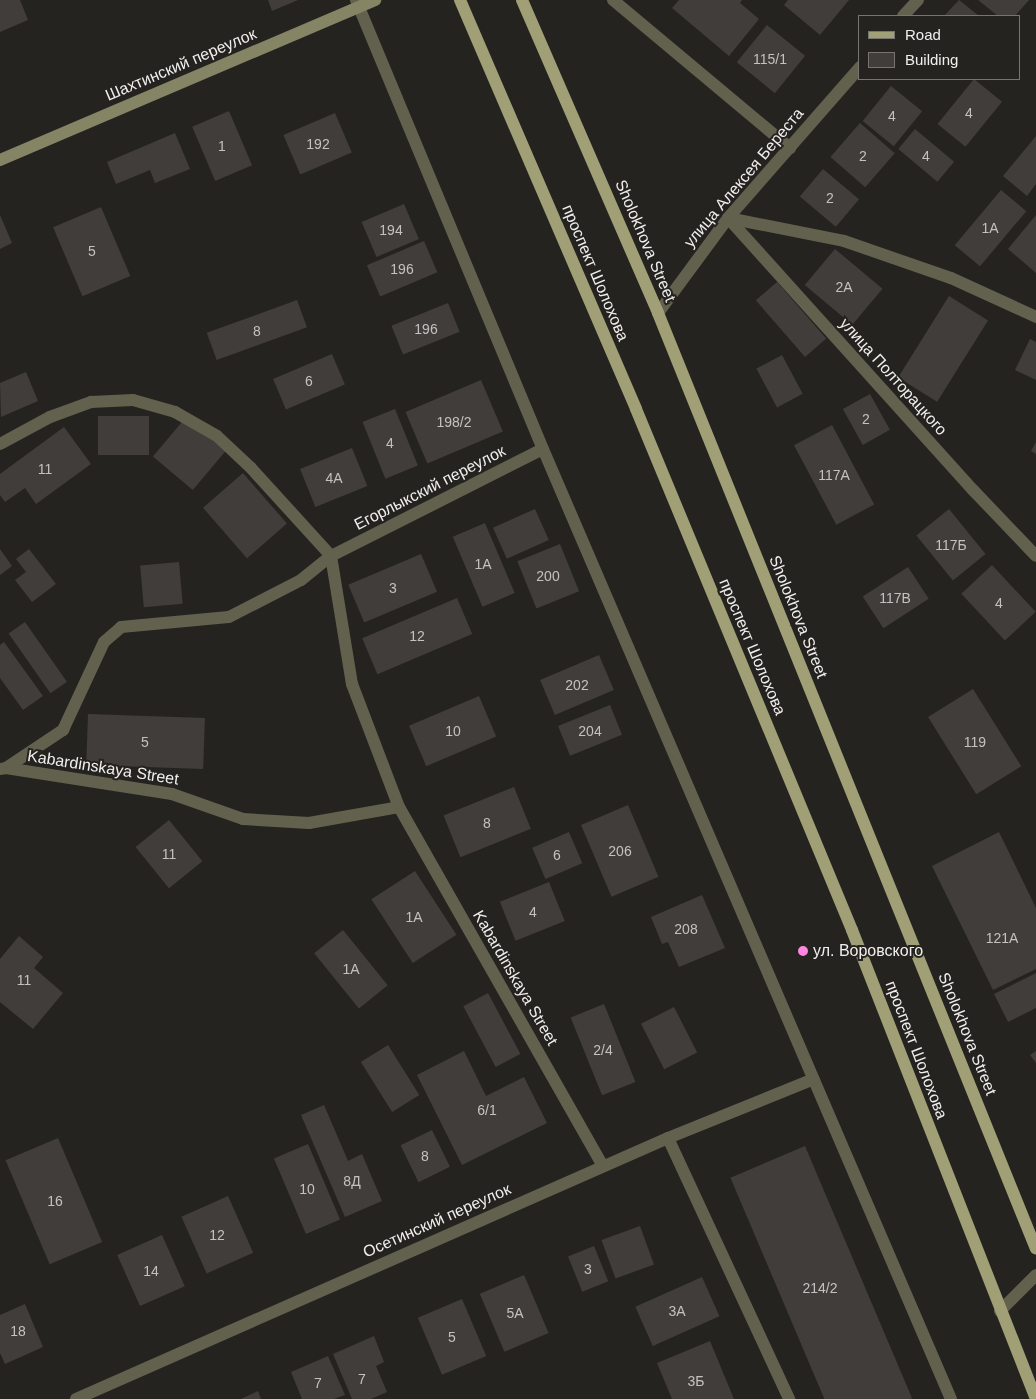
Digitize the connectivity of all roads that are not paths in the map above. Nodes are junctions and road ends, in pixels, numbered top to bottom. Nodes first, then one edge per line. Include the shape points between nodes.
1 (375, 0) edge
2 (460, 0) edge
3 (522, 0) edge
4 (613, 0) edge
5 (918, 0) edge
6 (357, 4) edge
7 (905, 15) edge
8 (858, 69) edge
9 (790, 148) junction
10 (0, 160) edge
11 (728, 218) junction
12 (658, 313) junction
13 (1036, 317) edge
14 (0, 444) edge
15 (543, 449) junction
16 (331, 556) junction
17 (1036, 556) edge
18 (3, 769) edge
19 (399, 807) junction
20 (814, 1079) junction
21 (668, 1138) junction
22 (603, 1166) junction
23 (1036, 1249) edge
24 (1036, 1275) edge
25 (1000, 1311) junction
26 (76, 1399) edge
27 (790, 1399) edge
28 (951, 1399) edge
29 (1036, 1399) edge

1 - 6 street, Шахтинский переулок
2 - 25 main road, проспект Шолохова via 636,409 852,930
3 - 12 main road, Sholokhova Street
4 - 9 street
5 - 7 street
6 - 10 street, Шахтинский переулок
6 - 15 street
8 - 9 street, улица Алексея Береста
9 - 11 street, улица Алексея Береста
11 - 12 street, улица Алексея Береста
11 - 13 street via 844,240 951,278
11 - 17 street, улица Полторацкого
12 - 23 main road, Sholokhova Street
14 - 16 street via 50,417 91,402 133,400 175,412 217,436 251,468
15 - 16 street, Егорлыкский переулок
15 - 20 street
16 - 18 street, Егорлыкский переулок via 301,580 229,618 122,627 104,642 64,730
16 - 19 street, Kabardinskaya Street via 352,684
18 - 19 street, Kabardinskaya Street via 172,794 243,819 309,823
19 - 22 street, Kabardinskaya Street
20 - 21 street, Осетинский переулок
20 - 28 street
21 - 22 street, Осетинский переулок
21 - 27 street
22 - 26 street, Осетинский переулок
24 - 25 street
25 - 29 main road

